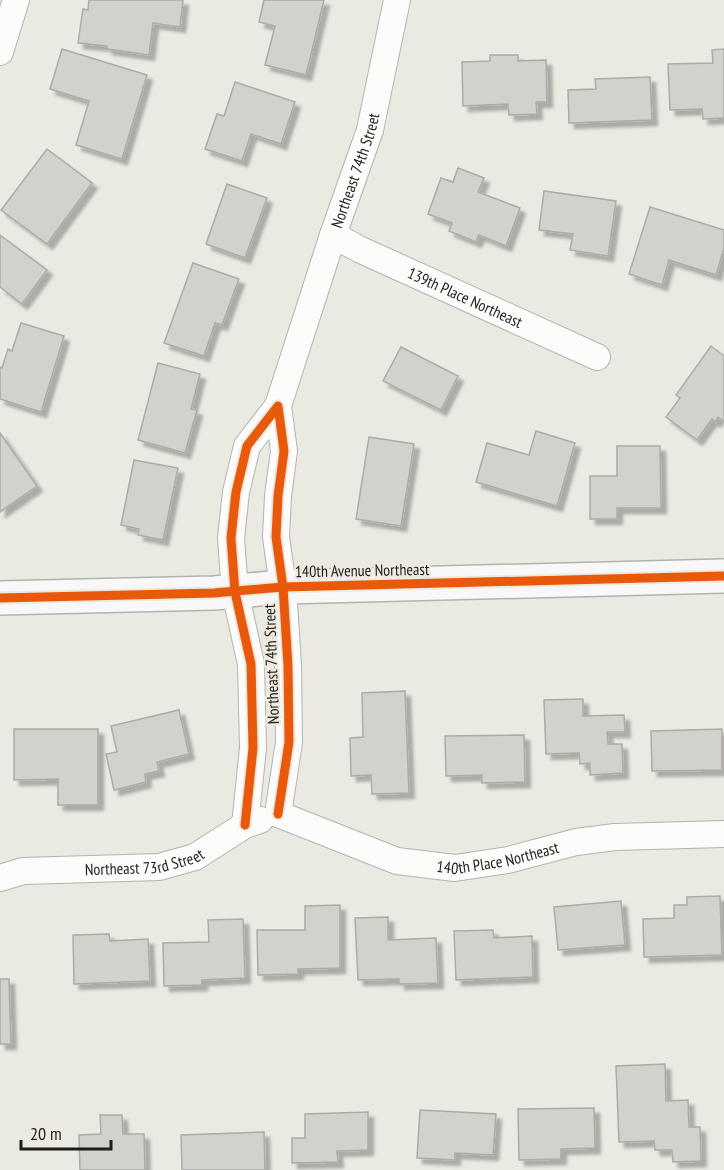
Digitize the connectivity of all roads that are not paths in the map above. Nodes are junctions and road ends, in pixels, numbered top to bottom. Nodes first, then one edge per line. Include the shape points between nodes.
1 (16, 0) edge
2 (397, 0) edge
3 (0, 52) edge
4 (333, 235) junction
5 (597, 357) dead end
6 (278, 406) junction
7 (724, 576) edge
8 (283, 587) junction
9 (235, 592) junction
10 (0, 598) edge
11 (278, 814) junction
12 (245, 825) junction
13 (724, 834) edge
14 (0, 879) edge

1 - 3 street
2 - 4 street, Northeast 74th Street via 370,130
4 - 5 street, 139th Place Northeast
4 - 6 street, Northeast 74th Street
6 - 8 street, Northeast 74th Street via 284,451 276,537
6 - 9 street, Northeast 74th Street via 247,446 236,492 231,538
7 - 8 main road, 140th Avenue Northeast
8 - 9 main road, 140th Avenue Northeast
8 - 11 street, Northeast 74th Street via 289,742
9 - 10 main road, 140th Avenue Northeast
9 - 12 street, Northeast 74th Street via 251,664 253,748
11 - 12 street, Northeast 73rd Street
11 - 13 street, 140th Place Northeast via 397,861 454,868 615,837
12 - 14 street, Northeast 73rd Street via 195,857 159,867 23,871

